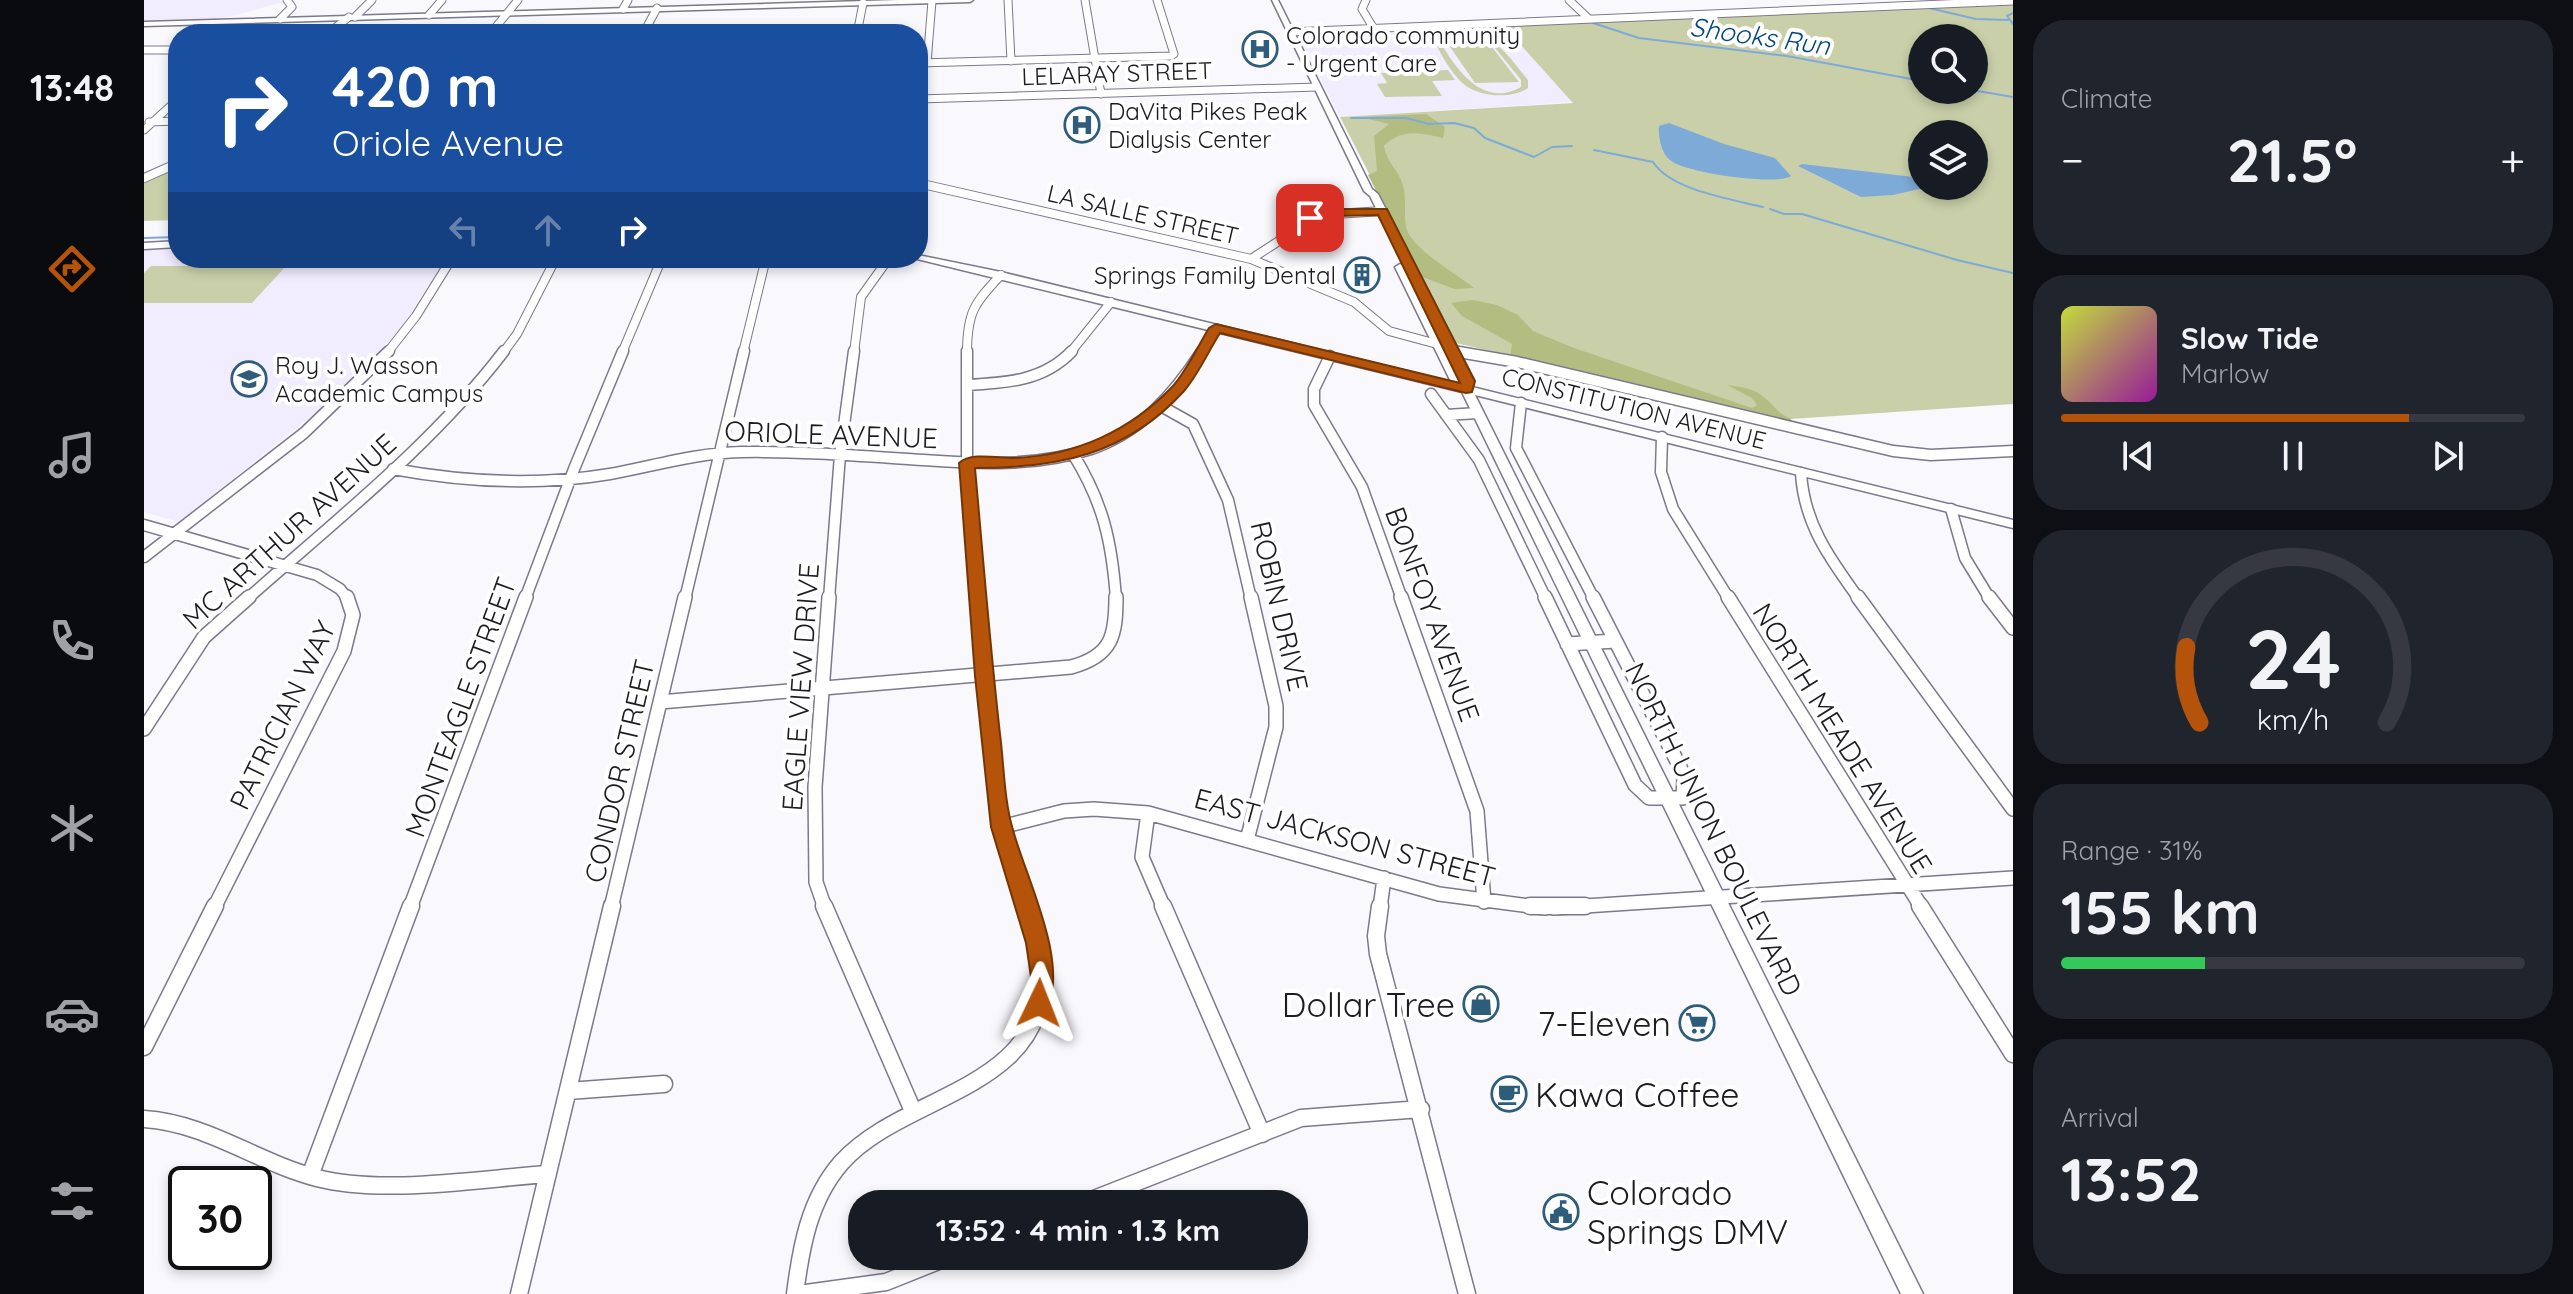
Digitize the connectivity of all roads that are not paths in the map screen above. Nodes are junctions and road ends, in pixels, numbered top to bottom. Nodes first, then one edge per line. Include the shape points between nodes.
1 (287, 0) edge
2 (372, 0) edge
3 (442, 0) edge
4 (518, 0) edge
5 (628, 0) edge
6 (970, 0) edge
7 (1008, 0) edge
8 (1085, 0) edge
9 (1157, 0) edge
10 (1275, 0) edge
11 (1366, 0) edge
12 (1569, 0) edge
13 (1826, 0) edge
14 (907, 1) edge
15 (932, 1) edge
16 (1964, 1) edge
17 (2013, 1) edge
18 (839, 2) edge
19 (704, 3) edge
20 (772, 3) edge
21 (863, 3) junction
22 (657, 8) junction
23 (1836, 8) junction
24 (623, 9) junction
25 (507, 13) junction
26 (429, 15) junction
27 (352, 17) junction
28 (1588, 18) junction
29 (280, 19) junction
30 (144, 24) edge
31 (342, 24) edge
32 (498, 24) edge
33 (648, 24) edge
34 (859, 24) edge
35 (1374, 29) junction
36 (1290, 32) junction
37 (144, 50) edge
38 (154, 50) junction
39 (168, 50) edge
40 (928, 51) edge
41 (1094, 58) junction
42 (144, 59) edge
43 (1011, 61) junction
44 (928, 63) edge
45 (1317, 87) junction
46 (1101, 94) junction
47 (928, 99) edge
48 (168, 107) edge
49 (168, 121) edge
50 (148, 122) edge
51 (144, 130) edge
52 (168, 167) edge
53 (144, 178) edge
54 (928, 185) edge
55 (1378, 211) junction
56 (168, 245) edge
57 (144, 246) edge
58 (1251, 259) junction
59 (928, 260) edge
60 (446, 268) edge
61 (551, 268) edge
62 (658, 268) edge
63 (764, 268) edge
64 (882, 268) edge
65 (1001, 275) junction
66 (1111, 302) junction
67 (1216, 328) junction
68 (1437, 344) junction
69 (1453, 351) junction
70 (1330, 356) junction
71 (967, 385) junction
72 (1466, 389) junction
73 (1431, 394) dead end
74 (1521, 403) junction
75 (1161, 406) junction
76 (1478, 413) junction
77 (1446, 415) junction
78 (1662, 437) junction
79 (2013, 451) edge
80 (720, 453) junction
81 (1073, 454) junction
82 (840, 455) junction
83 (967, 463) junction
84 (393, 469) junction
85 (1801, 473) junction
86 (571, 477) junction
87 (1951, 509) junction
88 (2013, 524) edge
89 (144, 525) edge
90 (173, 534) junction
91 (144, 557) edge
92 (284, 565) junction
93 (2013, 628) edge
94 (1615, 641) junction
95 (1591, 642) junction
96 (1567, 644) junction
97 (984, 676) junction
98 (823, 689) junction
99 (660, 702) junction
100 (144, 729) edge
101 (1668, 800) junction
102 (2013, 809) edge
103 (1148, 813) junction
104 (1001, 827) junction
105 (1247, 840) junction
106 (1384, 878) junction
107 (2013, 878) edge
108 (1907, 885) junction
109 (1718, 897) junction
110 (1484, 902) junction
111 (144, 1047) edge
112 (2013, 1054) edge
113 (664, 1084) dead end
114 (568, 1091) junction
115 (1421, 1109) junction
116 (913, 1111) junction
117 (144, 1119) edge
118 (1262, 1134) junction
119 (548, 1174) junction
120 (310, 1176) junction
121 (1117, 1190) edge
122 (916, 1270) edge
123 (519, 1294) edge
124 (797, 1294) edge
125 (1467, 1294) edge
126 (1912, 1294) edge

1 - 29 street via 292,7
2 - 27 street
3 - 26 street
4 - 25 street
5 - 24 street
6 - 15 main road
7 - 43 street
8 - 41 street
9 - 41 street via 1174,54
10 - 36 main road, NORTH UNION BOULEVARD
11 - 35 street via 1362,9
12 - 28 street
13 - 23 street
14 - 15 main road
14 - 21 main road
15 - 40 street
16 - 17 street
16 - 23 street
18 - 20 main road
18 - 21 main road
19 - 20 main road
19 - 22 main road
21 - 34 street
22 - 24 main road
22 - 33 street
23 - 28 street
24 - 25 main road
25 - 26 main road
25 - 32 street
26 - 27 main road
27 - 29 main road
27 - 31 street
28 - 35 street
29 - 30 main road
35 - 36 street
36 - 45 main road, NORTH UNION BOULEVARD
37 - 38 street
38 - 39 street
38 - 42 street
41 - 43 street
41 - 46 street
43 - 44 street
45 - 46 street, LELARAY STREET
45 - 55 main road, NORTH UNION BOULEVARD via 1368,191 1364,194
46 - 47 street, LELARAY STREET
48 - 50 street
49 - 50 street
50 - 51 street
52 - 53 street
54 - 58 street, LA SALLE STREET
55 - 58 street via 1310,218
55 - 68 main road, NORTH UNION BOULEVARD
55 - 69 main road, NORTH UNION BOULEVARD
56 - 57 main road
58 - 68 street, LA SALLE STREET via 1354,302 1389,331
59 - 65 main road, CONSTITUTION AVENUE
60 - 90 street via 418,314 368,373
61 - 84 street, MC ARTHUR AVENUE via 503,355
62 - 86 street, MONTEAGLE STREET
63 - 80 street, CONDOR STREET
64 - 82 street, EAGLE VIEW DRIVE via 861,297
65 - 66 main road, CONSTITUTION AVENUE
65 - 71 street via 977,300 967,323
66 - 67 main road, CONSTITUTION AVENUE
66 - 71 street via 1056,369 1024,381
67 - 70 main road, CONSTITUTION AVENUE
67 - 75 street, ORIOLE AVENUE via 1187,377
68 - 72 main road, NORTH UNION BOULEVARD via 1455,380
69 - 72 main road, NORTH UNION BOULEVARD via 1468,381
69 - 79 street via 1893,451
70 - 72 main road, CONSTITUTION AVENUE
70 - 110 street, BONFOY AVENUE via 1314,389 1314,405 1362,487 1477,811
71 - 83 street
72 - 74 main road, CONSTITUTION AVENUE
72 - 76 main road, NORTH UNION BOULEVARD
73 - 77 street
74 - 78 main road, CONSTITUTION AVENUE
74 - 94 street via 1516,448
75 - 81 street, ORIOLE AVENUE via 1130,431
75 - 105 street, ROBIN DRIVE via 1193,424 1228,500 1276,706 1276,727
76 - 77 street
76 - 95 main road, NORTH UNION BOULEVARD
77 - 96 street via 1479,460
78 - 85 main road, CONSTITUTION AVENUE
78 - 108 street, NORTH MEADE AVENUE via 1661,472 1673,509
80 - 82 street, ORIOLE AVENUE
80 - 86 street, ORIOLE AVENUE
80 - 99 street, CONDOR STREET
81 - 83 street, ORIOLE AVENUE via 1036,462
81 - 97 street via 1105,519 1117,612 1114,636 1109,647 1081,664
82 - 83 street, ORIOLE AVENUE
82 - 98 street, EAGLE VIEW DRIVE
83 - 97 street
84 - 86 street, ORIOLE AVENUE via 459,480
84 - 92 street, MC ARTHUR AVENUE
85 - 87 main road, CONSTITUTION AVENUE
85 - 102 street via 1808,520 1825,552
86 - 120 street, MONTEAGLE STREET
87 - 88 main road, CONSTITUTION AVENUE
87 - 93 street via 1968,564
89 - 90 street, PATRICIAN WAY
90 - 91 street
90 - 92 street, PATRICIAN WAY
92 - 100 street, MC ARTHUR AVENUE via 204,637
92 - 111 street, PATRICIAN WAY via 337,584 352,608 351,632
94 - 95 street
94 - 101 street via 1684,778 1683,798
95 - 96 street
95 - 101 main road, NORTH UNION BOULEVARD
96 - 101 street via 1635,785 1649,798
97 - 98 street
97 - 104 street
98 - 99 street
98 - 116 street, EAGLE VIEW DRIVE via 815,787 816,882
99 - 114 street, CONDOR STREET
101 - 109 main road, NORTH UNION BOULEVARD
103 - 104 street, EAST JACKSON STREET via 1064,811
103 - 105 street, EAST JACKSON STREET
103 - 118 street via 1142,857
104 - 116 street via 1037,943 1039,1003 1030,1028 996,1069
105 - 106 street, EAST JACKSON STREET
106 - 110 street, EAST JACKSON STREET
106 - 115 street via 1378,954
107 - 108 street, EAST JACKSON STREET
108 - 109 street, EAST JACKSON STREET
108 - 112 street, NORTH MEADE AVENUE
109 - 110 street, EAST JACKSON STREET via 1548,908
109 - 126 main road, NORTH UNION BOULEVARD
113 - 114 street
114 - 119 street, CONDOR STREET
115 - 118 street via 1301,1118
115 - 125 street
116 - 124 street via 862,1140 821,1191 799,1256
117 - 120 street via 193,1124
118 - 121 street
119 - 120 street via 362,1187
119 - 123 street, CONDOR STREET
122 - 124 street via 886,1282

